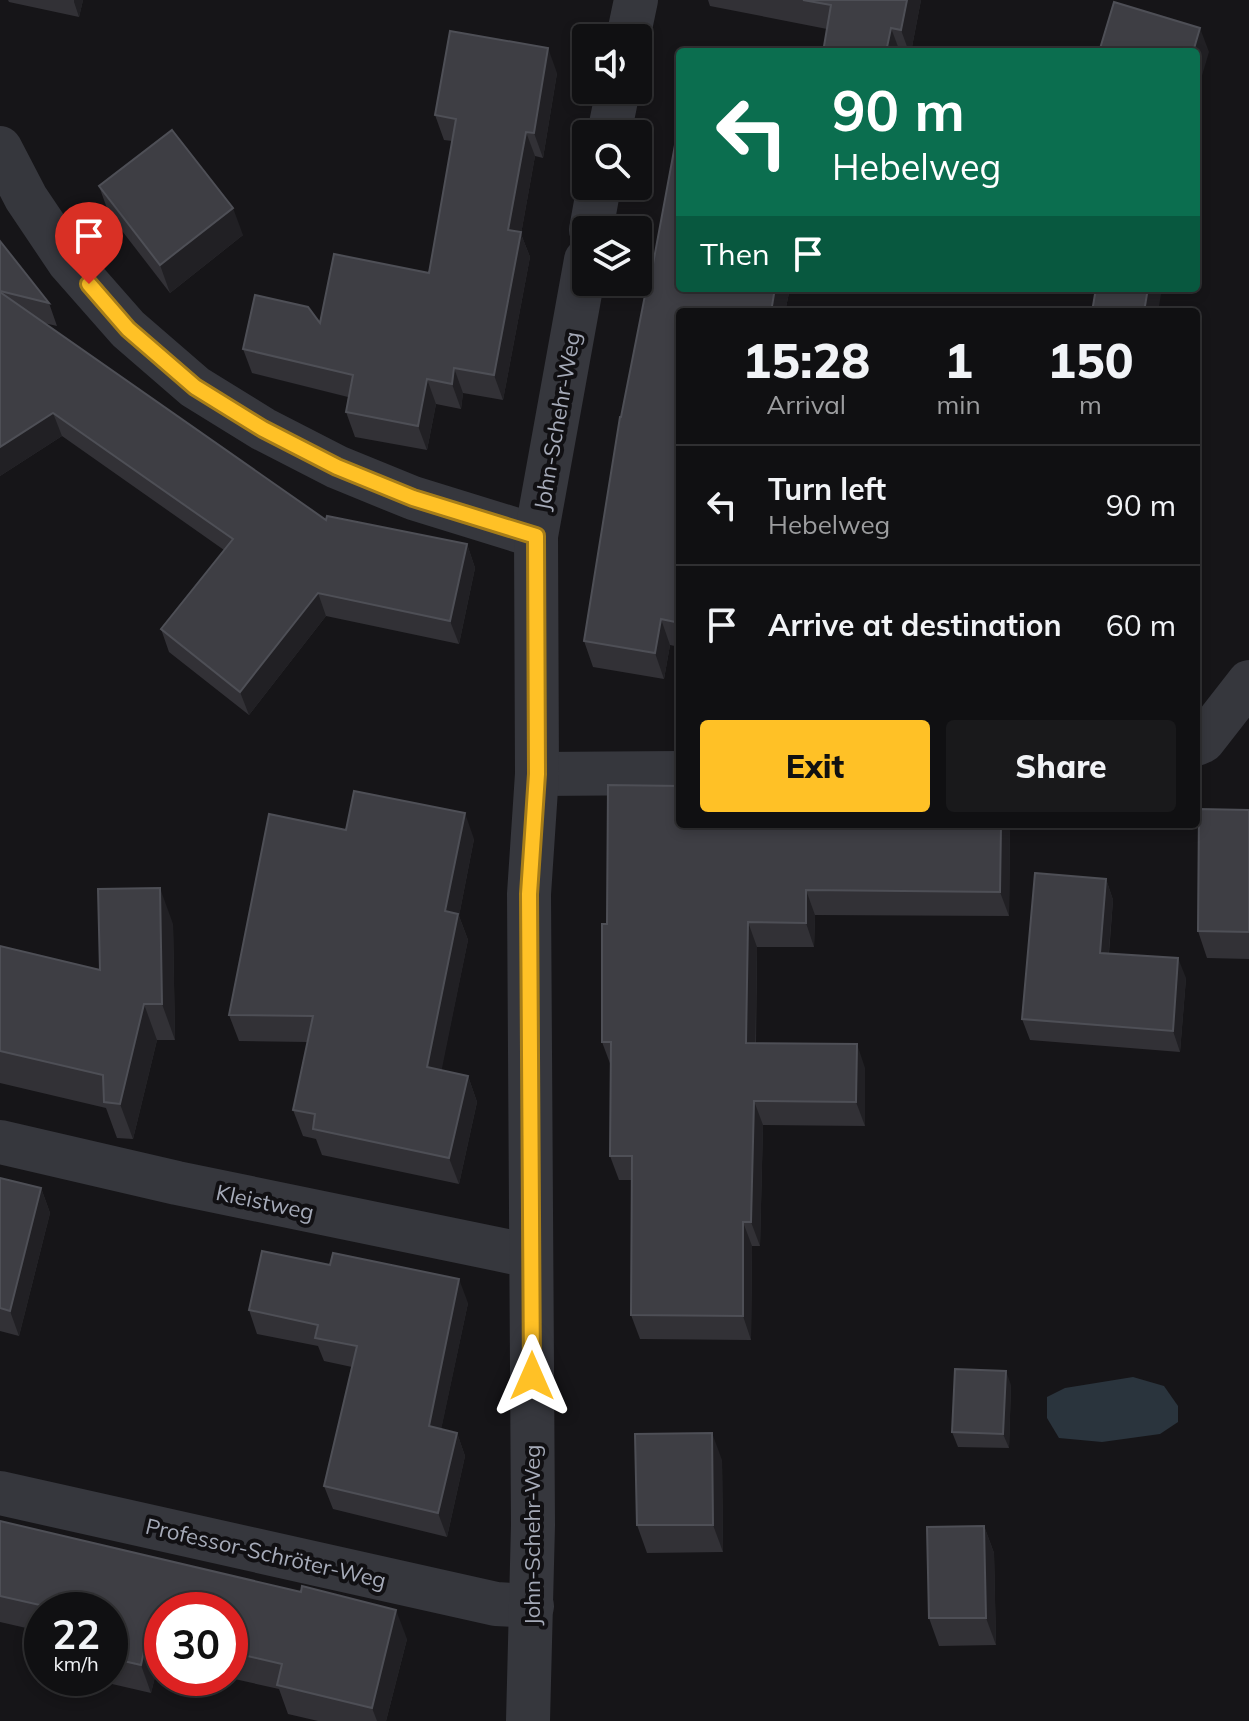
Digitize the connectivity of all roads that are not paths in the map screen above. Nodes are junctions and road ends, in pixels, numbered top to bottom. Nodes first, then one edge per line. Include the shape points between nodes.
1 (636, 0) edge
2 (631, 24) edge
3 (0, 148) edge
4 (579, 296) edge
5 (536, 536) junction
6 (1249, 682) edge
7 (1200, 742) edge
8 (676, 773) edge
9 (537, 774) junction
10 (0, 1142) edge
11 (531, 1256) junction
12 (0, 1493) edge
13 (532, 1606) junction
14 (528, 1721) edge

1 - 2 street
3 - 5 street via 69,262 128,329 195,387 337,467 413,498
4 - 5 street, John-Schehr-Weg
5 - 9 street, John-Schehr-Weg
6 - 7 street
8 - 9 street
9 - 11 street, John-Schehr-Weg via 529,894
10 - 11 street, Kleistweg
11 - 13 street, John-Schehr-Weg
12 - 13 street, Professor-Schröter-Weg via 496,1604
13 - 14 street, John-Schehr-Weg

